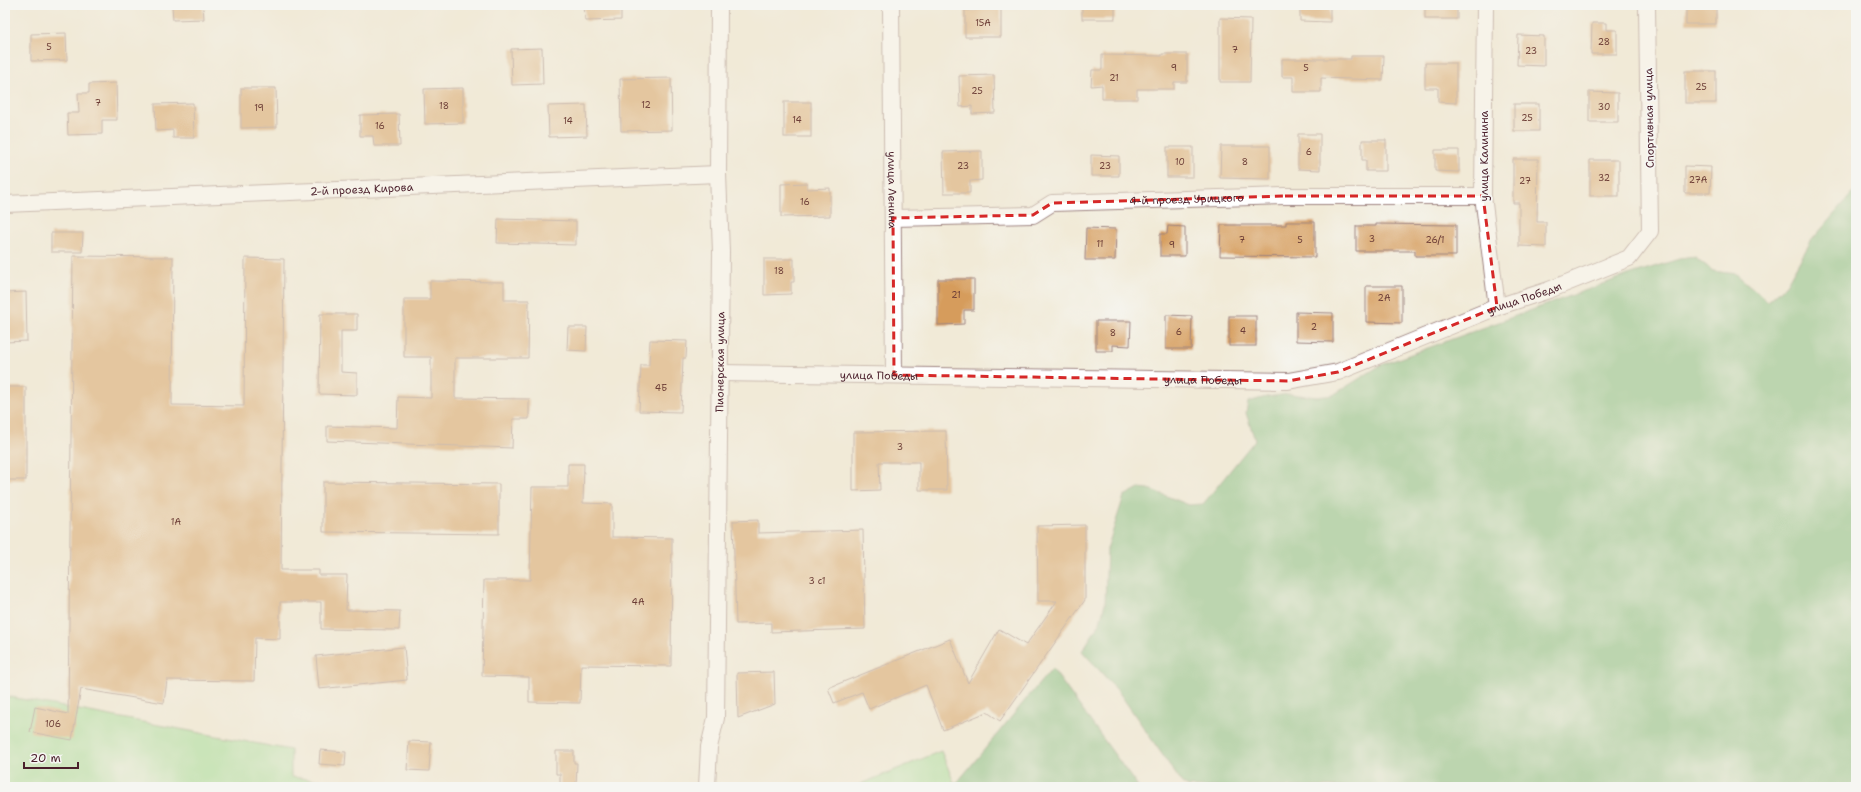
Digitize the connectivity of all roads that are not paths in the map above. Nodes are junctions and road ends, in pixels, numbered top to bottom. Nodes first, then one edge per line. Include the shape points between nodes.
1 (719, 5) edge
2 (891, 5) edge
3 (1485, 5) edge
4 (1647, 5) edge
5 (718, 174) junction
6 (1483, 196) junction
7 (5, 204) edge
8 (892, 218) junction
9 (1650, 231) joint
10 (1497, 307) junction
11 (720, 373) junction
12 (894, 375) junction
13 (707, 787) edge

1 - 5 street, Пионерская улица
2 - 8 street, улица Ленина
3 - 6 street, улица Калинина
4 - 9 street, Спортивная улица
5 - 7 street, 2-й проезд Кирова
5 - 11 street, Пионерская улица via 721,252
6 - 8 street, 4-й проезд Урицкого via 1285,196 1052,203 1033,214
6 - 10 street, улица Калинина
8 - 12 street, улица Ленина
9 - 10 street, улица Победы via 1629,258 1549,290
10 - 12 street, улица Победы via 1338,372 1288,381
11 - 12 street, улица Победы
11 - 13 street, Пионерская улица via 716,718 709,747

